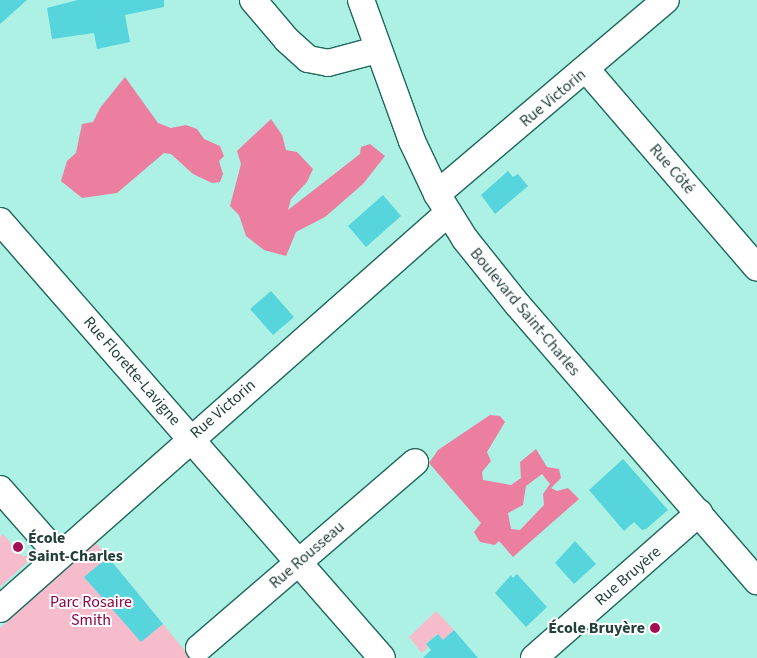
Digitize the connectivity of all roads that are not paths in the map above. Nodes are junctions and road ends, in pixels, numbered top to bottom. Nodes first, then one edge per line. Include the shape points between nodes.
1 (254, 0) edge
2 (361, 0) edge
3 (666, 0) edge
4 (377, 50) junction
5 (586, 70) junction
6 (442, 203) junction
7 (0, 221) edge
8 (757, 268) edge
9 (190, 437) junction
10 (415, 462) dead end
11 (0, 489) edge
12 (699, 514) junction
13 (59, 556) junction
14 (298, 562) junction
15 (757, 581) edge
16 (0, 609) edge
17 (198, 648) dead end
18 (382, 658) edge
19 (534, 658) edge

1 - 4 street via 287,40 308,59 328,63
2 - 4 street, Boulevard Saint-Charles
3 - 5 street, Rue Victorin
4 - 6 street, Boulevard Saint-Charles via 412,141
5 - 6 street, Rue Victorin
5 - 8 street, Rue Côté
6 - 9 street, Rue Victorin
6 - 12 street, Boulevard Saint-Charles via 477,255 517,304
7 - 9 street, Rue Florette-Lavigne
9 - 13 street, Rue Victorin
9 - 14 street, Rue Florette-Lavigne
10 - 14 street, Rue Rousseau
11 - 13 street
12 - 15 street, Boulevard Saint-Charles
12 - 19 street, Rue Bruyère
13 - 16 street, Rue Victorin
14 - 17 street, Rue Rousseau
14 - 18 street, Rue Florette-Lavigne

